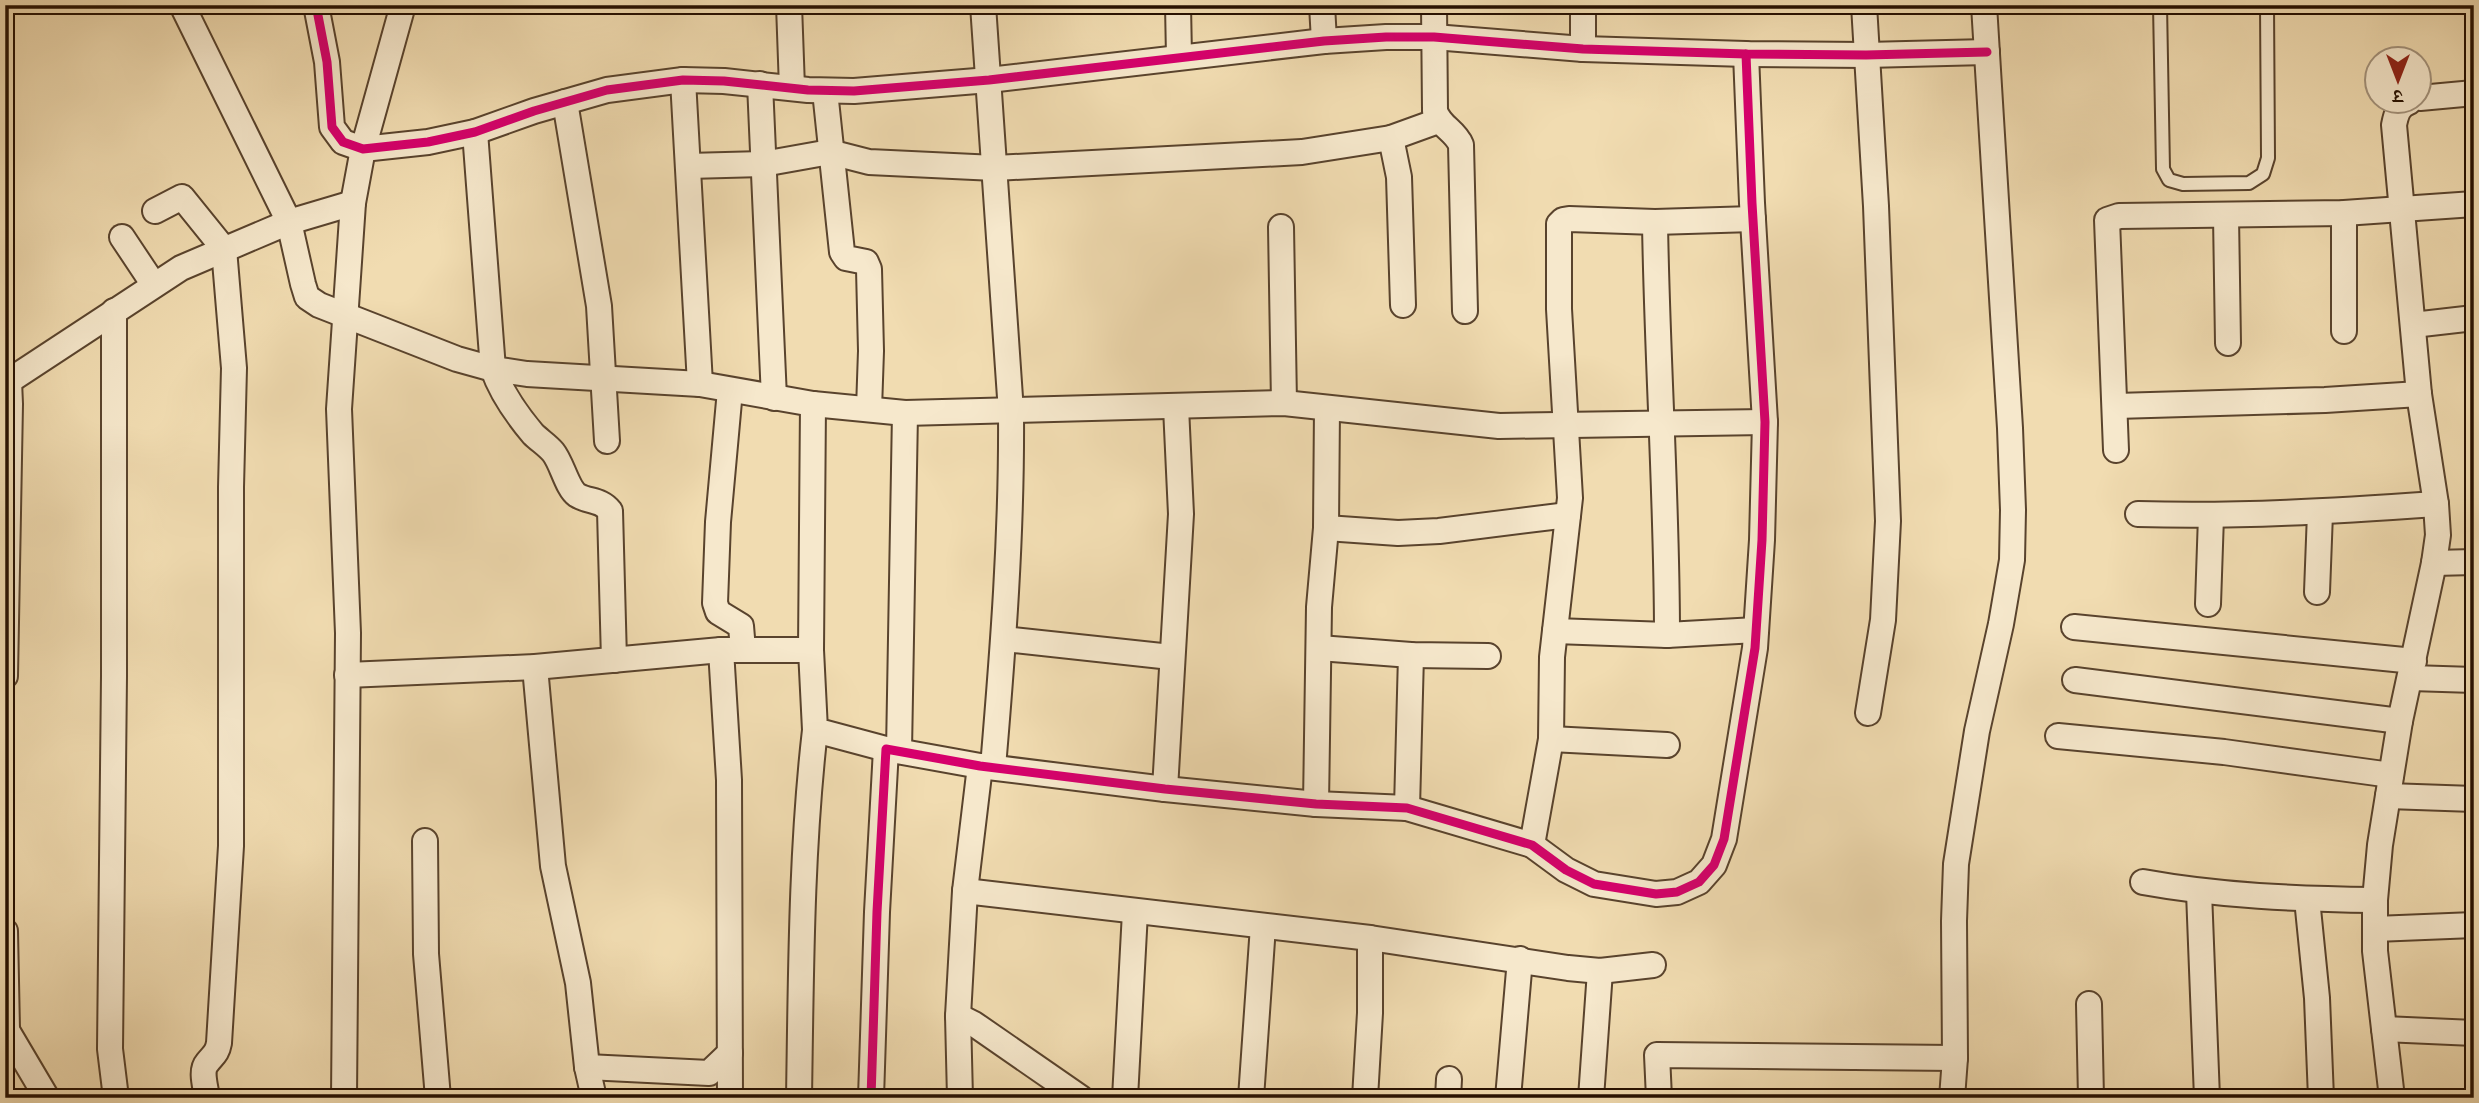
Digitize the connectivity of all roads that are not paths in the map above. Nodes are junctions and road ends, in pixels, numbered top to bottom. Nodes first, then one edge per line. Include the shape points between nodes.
1 (182, 5) edge
2 (316, 5) edge
3 (403, 5) edge
4 (789, 5) edge
5 (983, 5) edge
6 (1178, 5) edge
7 (1322, 5) edge
8 (1434, 5) edge
9 (1583, 5) edge
10 (1864, 5) edge
11 (1984, 5) edge
12 (2160, 5) edge
13 (2267, 5) edge
14 (1434, 37) junction
15 (1324, 41) junction
16 (1583, 48) junction
17 (1987, 52) junction
18 (1746, 54) junction
19 (1866, 55) junction
20 (1179, 57) junction
21 (683, 80) junction
22 (989, 80) junction
23 (760, 85) junction
24 (792, 88) junction
25 (825, 91) junction
26 (2474, 93) edge
27 (2434, 97) edge
28 (565, 102) junction
29 (2396, 116) edge
30 (1438, 121) junction
31 (475, 132) junction
32 (1391, 138) junction
33 (363, 149) junction
34 (830, 152) junction
35 (763, 164) junction
36 (688, 166) junction
37 (995, 168) junction
38 (353, 202) junction
39 (2474, 204) edge
40 (2402, 209) junction
41 (155, 211) dead end
42 (2344, 213) junction
43 (2226, 216) junction
44 (1753, 219) junction
45 (289, 222) junction
46 (1655, 222) junction
47 (1281, 227) dead end
48 (122, 237) dead end
49 (224, 249) junction
50 (154, 285) junction
51 (1403, 305) dead end
52 (114, 311) junction
53 (1465, 311) dead end
54 (345, 315) junction
55 (2474, 318) edge
56 (2413, 325) junction
57 (2344, 331) dead end
58 (2228, 343) dead end
59 (493, 369) junction
60 (603, 379) junction
61 (7, 382) edge
62 (700, 384) junction
63 (730, 390) junction
64 (2419, 394) junction
65 (774, 398) junction
66 (813, 404) junction
67 (1284, 404) junction
68 (2116, 406) junction
69 (1176, 407) junction
70 (1327, 408) junction
71 (869, 409) junction
72 (1011, 412) junction
73 (905, 413) junction
74 (1765, 422) junction
75 (1660, 423) junction
76 (1566, 424) junction
77 (607, 441) dead end
78 (2116, 450) dead end
79 (2436, 504) junction
80 (2320, 513) junction
81 (2138, 514) dead end
82 (1568, 515) junction
83 (2211, 516) junction
84 (1326, 528) junction
85 (2474, 562) edge
86 (2434, 563) junction
87 (2317, 592) dead end
88 (2208, 604) dead end
89 (2074, 627) dead end
90 (1555, 631) junction
91 (1756, 631) junction
92 (1667, 635) junction
93 (1003, 639) junction
94 (1319, 648) junction
95 (732, 650) junction
96 (811, 650) junction
97 (1411, 655) junction
98 (1488, 656) dead end
99 (1171, 657) junction
100 (614, 660) junction
101 (535, 667) junction
102 (2413, 670) junction
103 (348, 675) junction
104 (5, 676) edge
105 (2075, 680) dead end
106 (2474, 680) edge
107 (1868, 713) dead end
108 (2400, 721) junction
109 (815, 730) junction
110 (2058, 736) dead end
111 (1550, 739) junction
112 (1667, 746) dead end
113 (892, 750) junction
114 (986, 766) junction
115 (2390, 785) junction
116 (1165, 789) junction
117 (2474, 799) edge
118 (1316, 804) junction
119 (1407, 808) junction
120 (425, 841) dead end
121 (1532, 845) junction
122 (2143, 882) dead end
123 (965, 891) junction
124 (2199, 892) junction
125 (2307, 899) junction
126 (2375, 900) junction
127 (1135, 912) junction
128 (2474, 925) edge
129 (1263, 926) junction
130 (2375, 929) junction
131 (5, 930) edge
132 (1370, 938) junction
133 (1520, 959) junction
134 (1653, 965) dead end
135 (1600, 971) junction
136 (2089, 1004) dead end
137 (958, 1016) junction
138 (6, 1029) edge
139 (2384, 1029) junction
140 (2474, 1033) edge
141 (730, 1053) junction
142 (1955, 1058) junction
143 (586, 1067) junction
144 (47, 1098) edge
145 (116, 1098) edge
146 (207, 1098) edge
147 (344, 1098) edge
148 (438, 1098) edge
149 (594, 1098) edge
150 (730, 1098) edge
151 (799, 1098) edge
152 (871, 1098) edge
153 (960, 1098) edge
154 (1081, 1098) edge
155 (1125, 1098) edge
156 (1251, 1098) edge
157 (1364, 1098) edge
158 (1508, 1098) edge
159 (1591, 1098) edge
160 (1659, 1098) edge
161 (1952, 1098) edge
162 (2091, 1098) edge
163 (2207, 1098) edge
164 (2320, 1098) edge
165 (2392, 1098) edge

1 - 45 street
2 - 33 street via 332,127 344,142
3 - 33 street
4 - 24 street
5 - 22 street
6 - 20 street
7 - 15 street
8 - 14 street
9 - 16 street
10 - 19 street
11 - 17 street
12 - 13 lane via 2163,169 2169,180 2183,184 2249,183 2263,174 2269,158
14 - 15 street
14 - 16 street
14 - 30 street
15 - 20 street
16 - 18 street
17 - 19 street
17 - 142 street via 2010,442 2012,560 1956,864
18 - 19 street
18 - 44 street
19 - 107 street via 1888,521 1884,620
20 - 22 street
21 - 23 street
21 - 28 street via 607,90
21 - 36 street
22 - 25 street
22 - 37 street
23 - 24 street
23 - 35 street
24 - 25 street
25 - 34 street
26 - 27 street
28 - 31 street
28 - 60 street via 599,306
29 - 40 street
30 - 32 street
30 - 53 street via 1457,135 1461,145
31 - 33 street
31 - 59 street
32 - 37 street via 1302,152
32 - 51 street via 1399,177
33 - 38 street
34 - 35 street
34 - 37 street via 869,162
34 - 71 street via 842,252 846,258 866,262 869,269
35 - 36 street
35 - 65 street
36 - 62 street
37 - 72 street
38 - 45 street
38 - 54 street
39 - 40 street
40 - 42 street
40 - 56 street
41 - 49 street via 182,197
42 - 43 street
42 - 57 street
43 - 58 street
43 - 68 street via 2119,216 2107,220
44 - 46 street
44 - 74 street
45 - 49 street
45 - 54 street via 307,297
46 - 75 street
46 - 76 street via 1569,219 1559,224
47 - 67 street
48 - 50 street
49 - 50 street
49 - 146 street via 234,368 231,846 219,1043 203,1071
50 - 52 street
52 - 61 street
52 - 145 street via 110,1049
54 - 59 street
54 - 103 street via 339,409
55 - 56 street
56 - 64 street
59 - 60 street
59 - 100 street via 516,411 553,452 572,490 604,503 610,511
60 - 62 street
60 - 77 street
61 - 104 street
62 - 63 street
63 - 65 street
63 - 95 street via 715,603 718,612 740,626
64 - 68 street
64 - 79 street
65 - 66 street
66 - 71 street
66 - 96 street
67 - 69 street
67 - 70 street
68 - 78 street
69 - 72 street
69 - 99 street via 1181,514
70 - 76 street via 1499,426
70 - 84 street
71 - 73 street
72 - 73 street
72 - 93 street
73 - 113 street
74 - 75 street
74 - 91 street
75 - 76 street
75 - 92 street
76 - 82 street
79 - 80 street
79 - 86 street
80 - 83 street
80 - 87 street
81 - 83 street
82 - 84 street via 1439,531
82 - 90 street
83 - 88 street
84 - 94 street
85 - 86 street
86 - 102 street
89 - 102 street
90 - 92 street
90 - 111 street
91 - 92 street
91 - 121 street via 1724,839 1714,865 1699,882 1677,892 1656,894 1603,886 1566,870
93 - 99 street
93 - 114 street
94 - 97 street
94 - 118 street
95 - 96 street
95 - 100 street
95 - 141 street
96 - 109 street
97 - 98 street
97 - 119 street
99 - 116 street
100 - 101 street
101 - 103 street
101 - 143 street via 553,866 579,983
102 - 106 street
102 - 108 street
103 - 147 street
105 - 108 street
108 - 115 street
109 - 113 street
109 - 151 street via 802,915
110 - 115 street via 2224,752
111 - 112 street
111 - 121 street
113 - 114 street
113 - 152 street via 877,912
114 - 116 street
114 - 123 street
115 - 117 street
115 - 126 street
116 - 118 street
118 - 119 street
119 - 121 street
120 - 148 street via 426,954
122 - 124 street
123 - 127 street
123 - 137 street
124 - 125 street
124 - 163 street
125 - 126 street
125 - 164 street
126 - 130 street
127 - 129 street
127 - 155 street
128 - 130 street
129 - 132 street
129 - 156 street
130 - 139 street
131 - 138 street
132 - 133 street
132 - 157 street
133 - 135 street
133 - 158 street
134 - 135 street
135 - 159 street
136 - 162 street
137 - 153 street
137 - 154 street
138 - 144 street
139 - 140 street
139 - 165 street
141 - 143 street via 709,1073
141 - 150 street
142 - 160 street via 1657,1055
142 - 161 street
143 - 149 street

